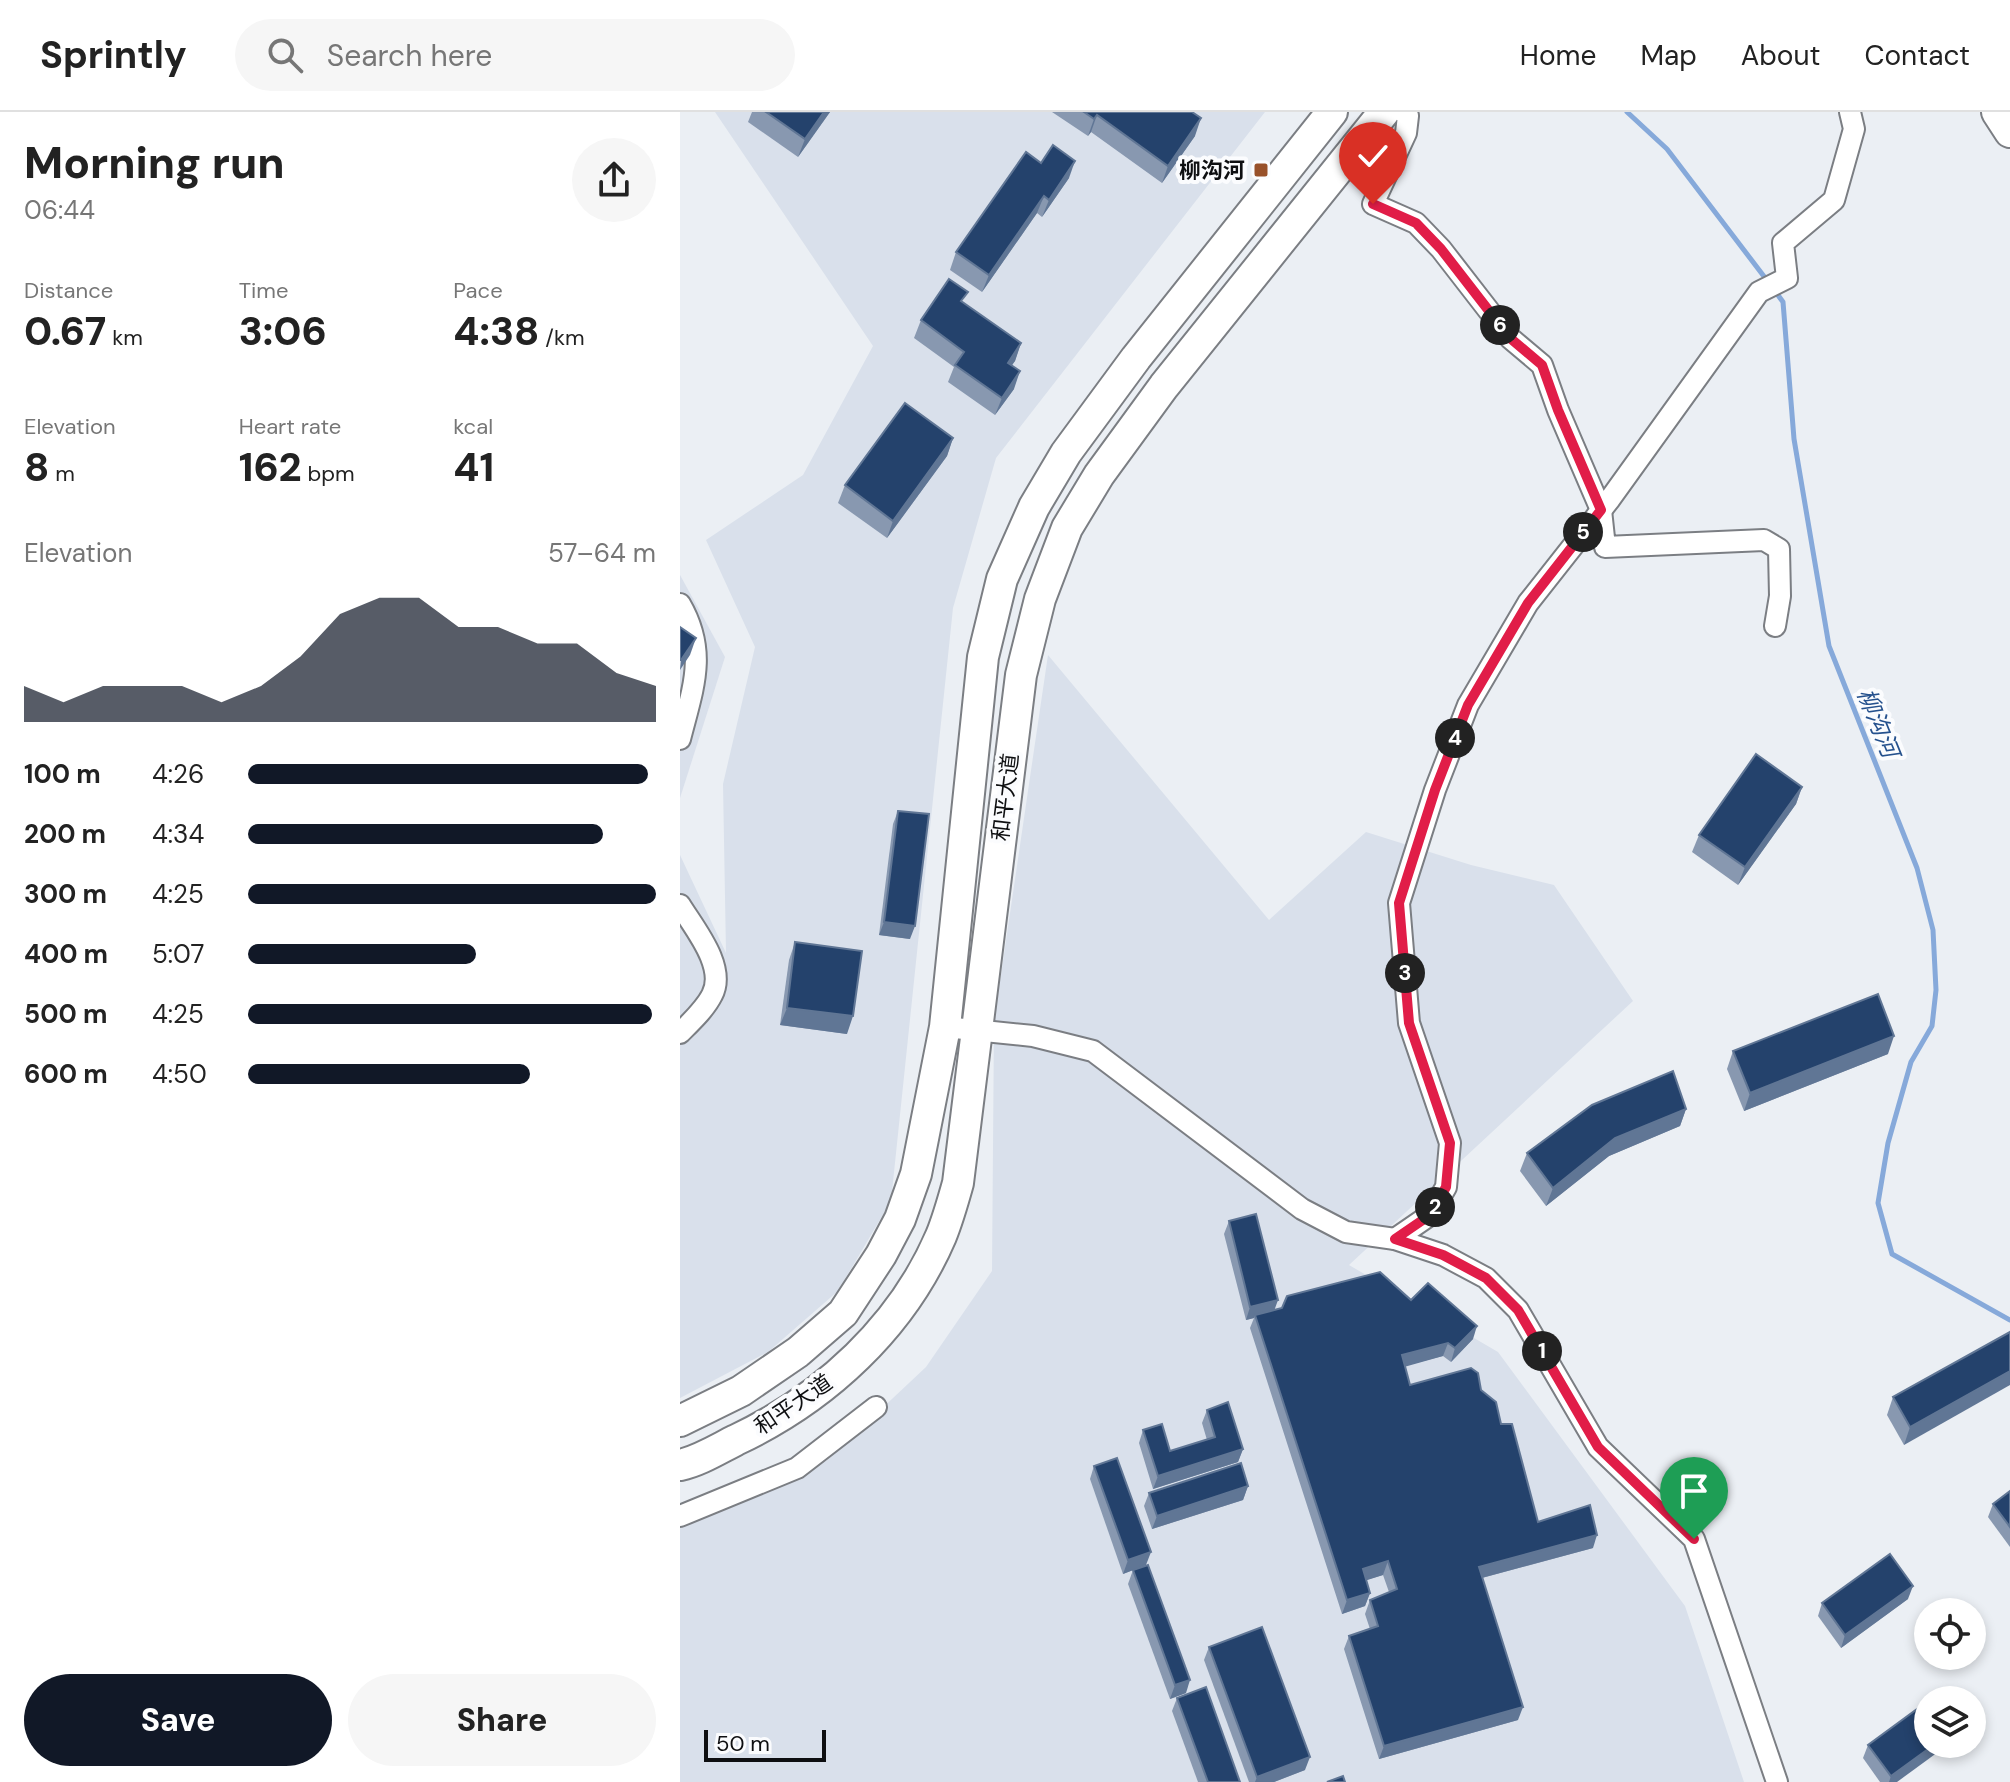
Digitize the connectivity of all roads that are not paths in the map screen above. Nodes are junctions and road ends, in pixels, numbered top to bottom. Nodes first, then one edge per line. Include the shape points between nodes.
1 (1332, 112) edge
2 (1384, 112) edge
3 (1403, 112) edge
4 (1850, 112) edge
5 (1997, 112) edge
6 (2010, 132) edge
7 (1601, 510) junction
8 (680, 604) edge
9 (1775, 626) dead end
10 (680, 739) edge
11 (680, 905) edge
12 (945, 1027) junction
13 (976, 1030) junction
14 (680, 1033) edge
15 (1395, 1239) junction
16 (876, 1407) dead end
17 (680, 1421) edge
18 (680, 1465) edge
19 (680, 1516) edge
20 (1777, 1782) edge

1 - 12 highway, 和平大道 via 1066,453 1034,507 1002,579 983,657
2 - 13 highway, 和平大道 via 1164,386 1067,528 1040,599 1021,675
3 - 7 street via 1408,116 1406,133 1373,204 1416,223 1510,338 1542,365
4 - 7 street via 1854,129 1834,200 1783,243 1787,278 1761,291
5 - 6 highway
7 - 9 street via 1605,547 1764,540 1779,549
7 - 15 street via 1528,603 1468,705 1399,903 1409,1023 1450,1143 1446,1187 1430,1215
8 - 10 street via 698,657
11 - 14 street via 710,955 716,977 713,994
12 - 13 street
12 - 17 highway, 和平大道 via 916,1174 900,1219 843,1313 741,1391
13 - 15 street via 1033,1036 1093,1051 1302,1209 1346,1232
13 - 18 highway, 和平大道 via 958,1183 920,1278 871,1343 824,1387 760,1429
15 - 20 street via 1443,1255 1486,1278 1518,1310 1598,1447 1694,1539
16 - 19 street via 797,1468

